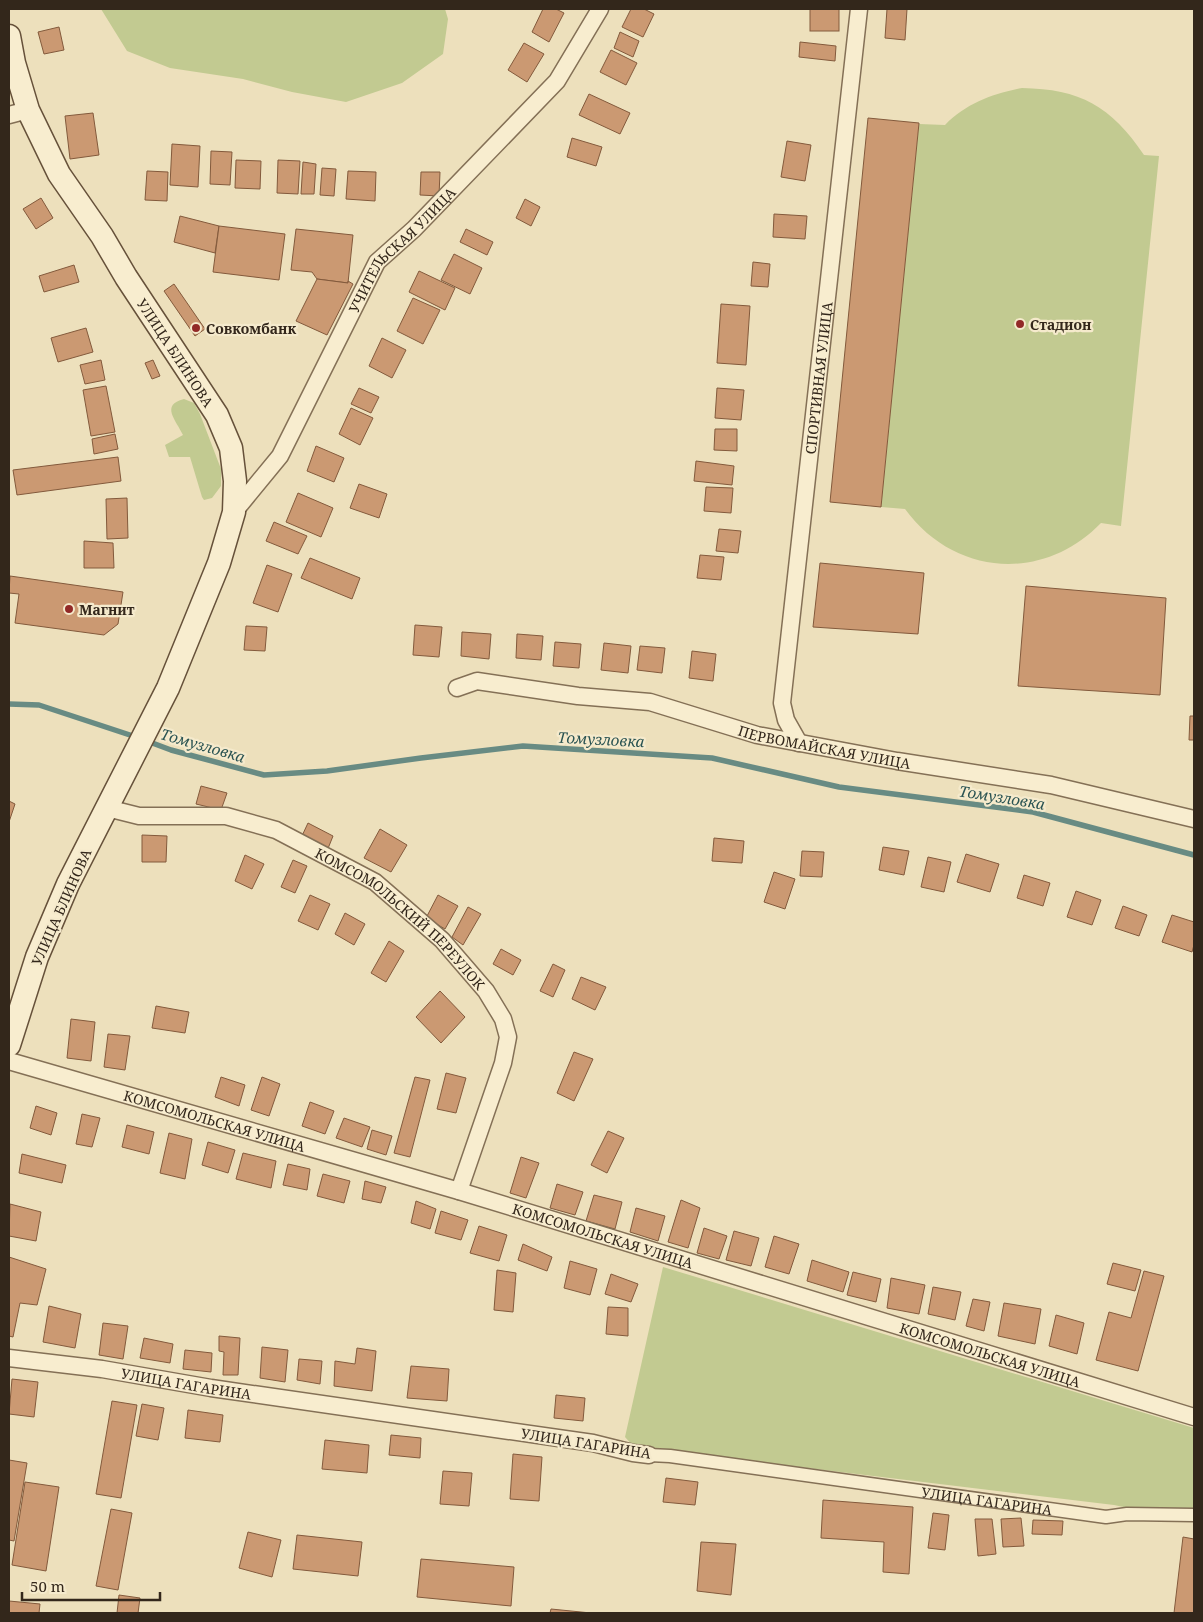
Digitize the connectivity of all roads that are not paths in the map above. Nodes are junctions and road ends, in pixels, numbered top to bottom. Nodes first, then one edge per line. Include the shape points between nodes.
1 (600, 9) edge
2 (859, 9) edge
3 (9, 36) edge
4 (18, 113) edge
5 (234, 512) junction
6 (457, 688) dead end
7 (799, 743) junction
8 (107, 808) junction
9 (1194, 819) edge
10 (9, 1045) edge
11 (9, 1061) edge
12 (459, 1191) junction
13 (9, 1358) edge
14 (1194, 1417) edge
15 (649, 1455) joint
16 (1194, 1514) edge

1 - 5 street, УЧИТЕЛЬСКАЯ УЛИЦА via 557,81 414,229 377,262 280,456
2 - 7 street, СПОРТИВНАЯ УЛИЦА via 782,703 786,720
3 - 4 main road, УЛИЦА БЛИНОВА
4 - 5 main road, УЛИЦА БЛИНОВА via 217,415 231,448
5 - 8 main road, УЛИЦА БЛИНОВА via 219,563 168,688
6 - 7 street, ПЕРВОМАЙСКАЯ УЛИЦА via 477,681 578,696 650,702 757,735
7 - 9 street, ПЕРВОМАЙСКАЯ УЛИЦА via 1051,785
8 - 10 main road, УЛИЦА БЛИНОВА via 68,884 37,957
8 - 12 street, КОМСОМОЛЬСКИЙ ПЕРЕУЛОК via 139,816 226,816 276,830 375,882 442,940 486,990 503,1019 508,1037 503,1063
11 - 12 street, КОМСОМОЛЬСКАЯ УЛИЦА
12 - 14 street, КОМСОМОЛЬСКАЯ УЛИЦА
13 - 15 street, УЛИЦА ГАГАРИНА via 102,1369 211,1388 593,1443
15 - 16 street, УЛИЦА ГАГАРИНА via 1106,1517

